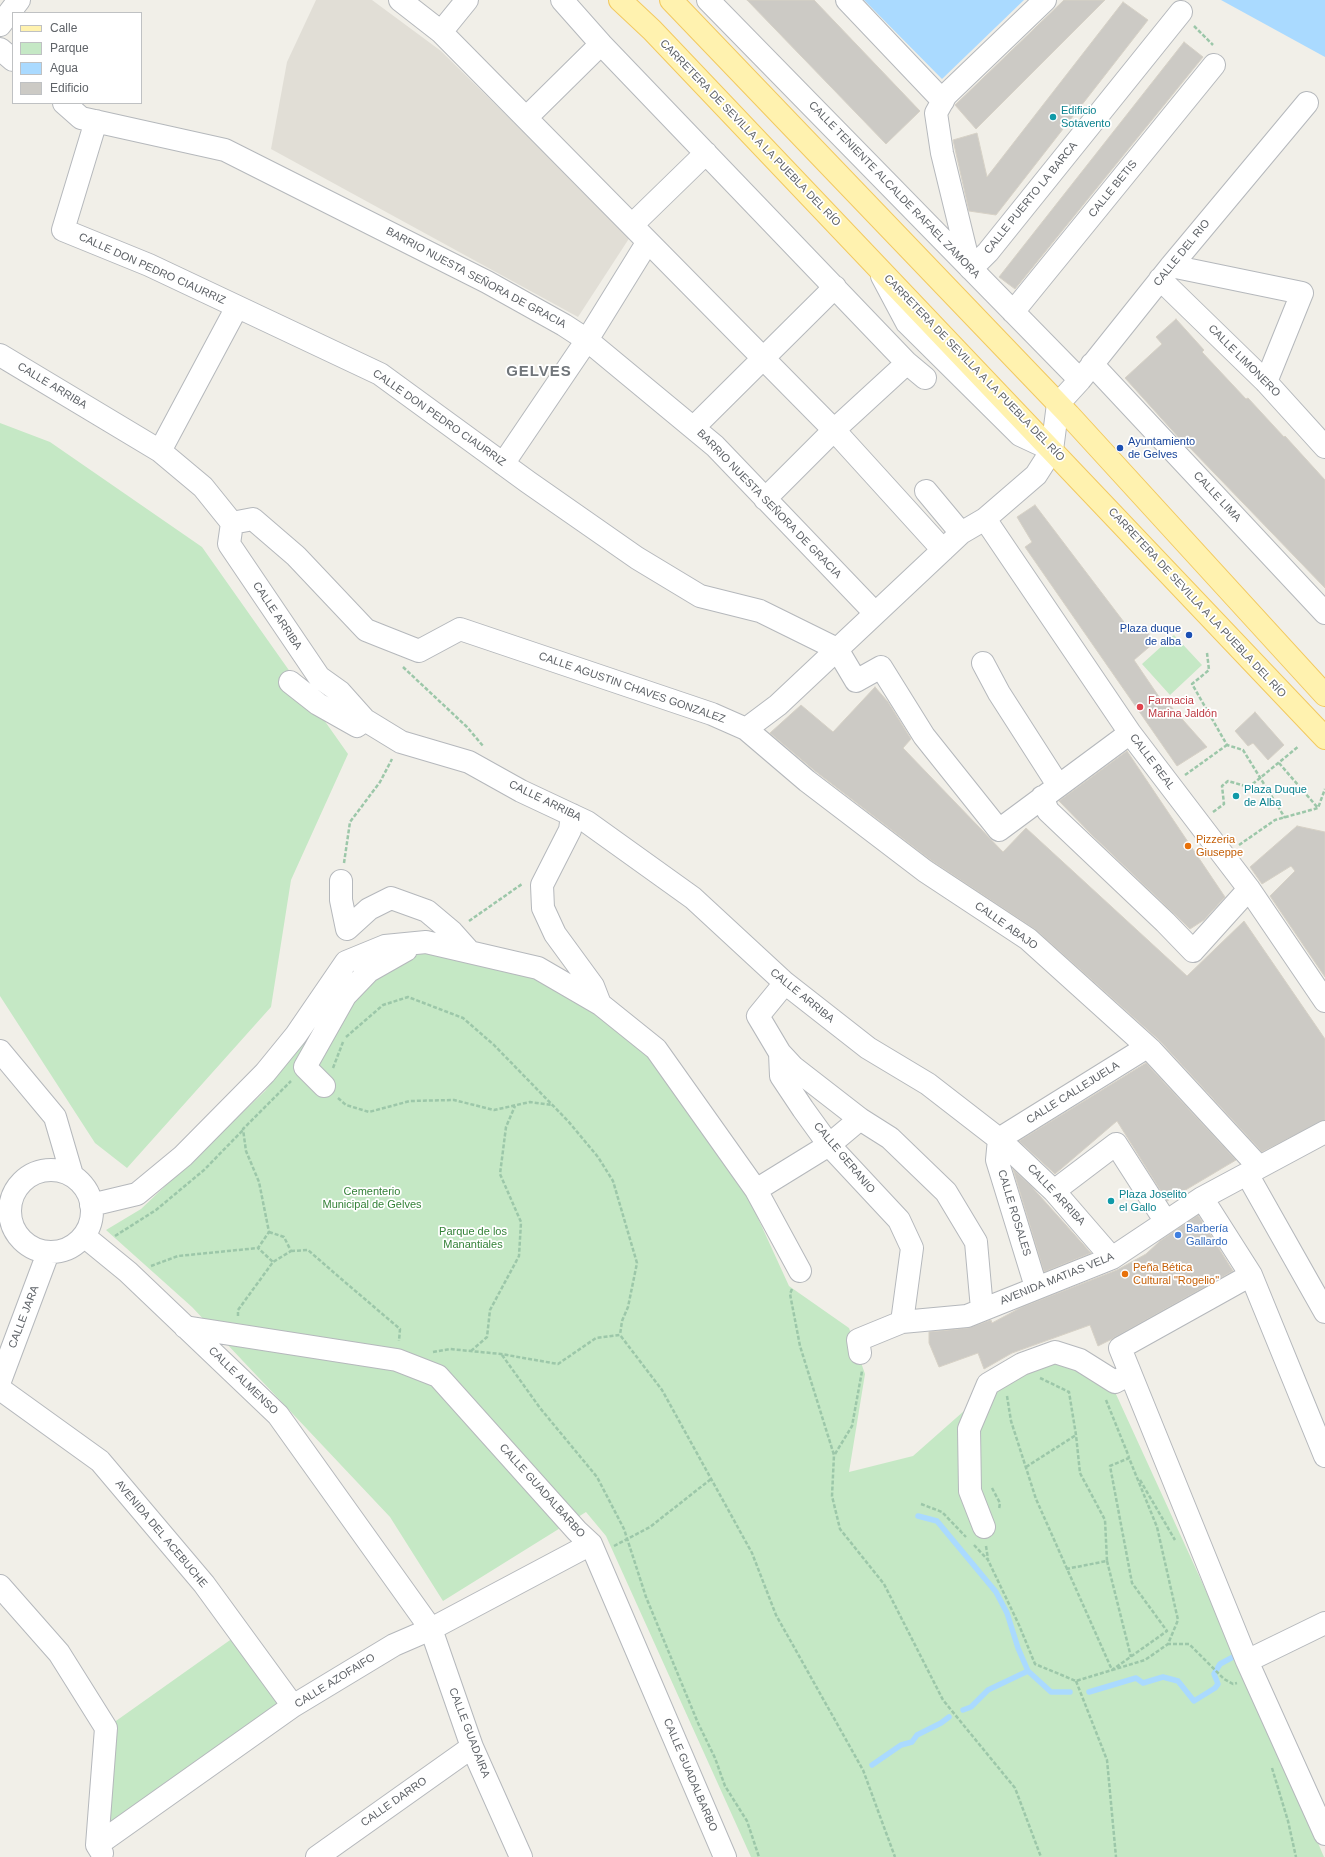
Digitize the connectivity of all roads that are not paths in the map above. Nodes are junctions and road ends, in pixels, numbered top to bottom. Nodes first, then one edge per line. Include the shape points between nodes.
1 (19, 0) edge
2 (400, 0) edge
3 (467, 0) edge
4 (562, 0) edge
5 (620, 0) edge
6 (671, 0) edge
7 (708, 0) edge
8 (847, 0) edge
9 (1045, 0) edge
10 (1181, 12) road end
11 (0, 25) edge
12 (441, 32) junction
13 (601, 44) junction
14 (0, 49) edge
15 (12, 59) edge
16 (1214, 65) road end
17 (943, 101) junction
18 (1307, 103) dead end
19 (65, 104) edge
20 (526, 118) junction
21 (96, 121) junction
22 (706, 152) junction
23 (632, 225) junction
24 (648, 243) junction
25 (971, 269) junction
26 (1165, 273) junction
27 (835, 287) junction
28 (237, 307) junction
29 (1013, 312) junction
30 (587, 340) junction
31 (0, 355) edge
32 (763, 358) junction
33 (907, 362) junction
34 (1086, 372) junction
35 (925, 378) dead end
36 (1266, 382) junction
37 (1058, 404) junction
38 (1304, 424) junction
39 (694, 427) junction
40 (834, 430) junction
41 (1325, 430) edge
42 (1325, 446) edge
43 (1052, 450) junction
44 (160, 451) junction
45 (503, 464) junction
46 (926, 491) dead end
47 (765, 499) junction
48 (985, 519) junction
49 (232, 522) junction
50 (961, 533) junction
51 (943, 550) junction
52 (875, 613) junction
53 (1325, 613) edge
54 (837, 649) junction
55 (983, 663) dead end
56 (290, 682) dead end
57 (1325, 695) edge
58 (365, 720) junction
59 (746, 729) junction
60 (1130, 733) junction
61 (1325, 738) edge
62 (1050, 791) junction
63 (572, 815) junction
64 (341, 881) road end
65 (1249, 889) junction
66 (426, 942) junction
67 (469, 951) junction
68 (784, 984) junction
69 (1325, 1001) edge
70 (600, 1004) junction
71 (1147, 1047) junction
72 (0, 1052) edge
73 (780, 1053) junction
74 (324, 1086) road end
75 (860, 1119) junction
76 (1324, 1134) edge
77 (1000, 1139) junction
78 (829, 1145) junction
79 (1253, 1171) junction
80 (72, 1175) junction
81 (756, 1190) junction
82 (1054, 1191) junction
83 (1202, 1198) junction
84 (91, 1205) junction
85 (4, 1208) edge
86 (1166, 1222) junction
87 (91, 1241) junction
88 (48, 1253) junction
89 (1112, 1258) junction
90 (800, 1271) road end
91 (1251, 1275) junction
92 (1036, 1287) junction
93 (982, 1309) junction
94 (1325, 1312) edge
95 (902, 1322) junction
96 (185, 1326) junction
97 (859, 1347) road end
98 (1130, 1374) junction
99 (0, 1381) edge
100 (0, 1389) edge
101 (1325, 1456) edge
102 (975, 1536) road end
103 (593, 1550) junction
104 (0, 1586) edge
105 (1325, 1623) edge
106 (431, 1629) junction
107 (1247, 1661) junction
108 (293, 1706) junction
109 (472, 1748) junction
110 (1325, 1834) edge
111 (101, 1851) edge
112 (316, 1857) edge
113 (521, 1857) edge
114 (725, 1857) edge

1 - 11 street
2 - 12 street
3 - 12 street
4 - 13 street
5 - 43 main road, CARRETERA DE SEVILLA A LA PUEBLA DEL RÍO via 652,30
6 - 37 main road
7 - 25 street, CALLE TENIENTE ALCALDE RAFAEL ZAMORA
8 - 17 street
9 - 17 street via 946,95
10 - 25 street, CALLE PUERTO LA BARCA via 988,252
12 - 20 street
13 - 20 street
13 - 22 street
14 - 15 street
16 - 29 street, CALLE BETIS
17 - 25 street via 936,113 942,153
18 - 26 street, CALLE DEL RIO
19 - 21 street, BARRIO NUESTA SEÑORA DE GRACIA via 81,118
20 - 23 street
21 - 28 street, CALLE DON PEDRO CIAURRIZ via 62,230 149,265
21 - 30 street, BARRIO NUESTA SEÑORA DE GRACIA via 225,150 487,282
22 - 23 street
22 - 27 street
23 - 24 street
24 - 30 street
24 - 32 street
25 - 29 street, CALLE TENIENTE ALCALDE RAFAEL ZAMORA
26 - 34 street, CALLE DEL RIO
26 - 36 street, CALLE LIMONERO
26 - 36 street via 1302,293
27 - 32 street
27 - 33 street
28 - 44 street
28 - 45 street, CALLE DON PEDRO CIAURRIZ via 380,374
29 - 34 street, CALLE TENIENTE ALCALDE RAFAEL ZAMORA
30 - 39 street, BARRIO NUESTA SEÑORA DE GRACIA
30 - 45 street
31 - 44 street, CALLE ARRIBA
32 - 39 street
32 - 40 street
33 - 35 street
33 - 40 street
34 - 37 street, CALLE DEL RIO
34 - 53 street, CALLE LIMA
36 - 38 street, CALLE LIMONERO
37 - 43 street
37 - 57 main road
38 - 41 street
38 - 42 street, CALLE LIMONERO
39 - 47 street, BARRIO NUESTA SEÑORA DE GRACIA
40 - 47 street
40 - 51 street
43 - 48 street via 1036,475
43 - 61 main road, CARRETERA DE SEVILLA A LA PUEBLA DEL RÍO
44 - 49 street, CALLE ARRIBA via 203,487
45 - 54 street, CALLE DON PEDRO CIAURRIZ via 637,558 700,596 760,611
46 - 50 street
47 - 52 street, BARRIO NUESTA SEÑORA DE GRACIA
48 - 50 street
48 - 60 street, CALLE REAL
49 - 58 street, CALLE ARRIBA via 229,544 233,551 319,677 340,692
49 - 59 street, CALLE AGUSTIN CHAVES GONZALEZ via 253,519 296,556 366,630 419,651 460,629 712,714
50 - 51 street
51 - 52 street
52 - 54 street
54 - 59 street via 778,705
54 - 62 street via 856,681 881,667 924,736 999,830
55 - 62 street
56 - 58 street via 318,704 357,726
58 - 63 street, CALLE ARRIBA via 401,742 469,762
59 - 71 street, CALLE ABAJO via 807,781 926,871 1028,939
60 - 62 street
60 - 65 street, CALLE REAL
62 - 65 street via 1048,811 1193,951
63 - 68 street, CALLE ARRIBA via 587,822 692,898
63 - 70 street via 570,830 542,884 543,908 555,934 593,986
64 - 67 street via 341,900 347,929 369,909 391,898 426,910 452,932
65 - 69 street, CALLE REAL
66 - 67 street
66 - 74 street via 399,953 369,971 345,996 305,1067
66 - 84 street via 385,946 346,962 296,1035 265,1073 183,1156 137,1194
67 - 70 street via 538,968
68 - 73 street, CALLE GERANIO via 758,1016
68 - 77 street, CALLE ARRIBA via 868,1048 928,1084
70 - 81 street via 656,1049
71 - 77 street, CALLE CALLEJUELA
71 - 79 street, CALLE ABAJO
72 - 80 street via 55,1117
73 - 75 street via 793,1067
73 - 78 street, CALLE GERANIO via 781,1076
75 - 78 street
75 - 93 street via 890,1138 946,1192 976,1242
76 - 79 street, AVENIDA MATIAS VELA
77 - 82 street, CALLE ARRIBA
77 - 92 street, CALLE ROSALES via 997,1160
78 - 81 street
78 - 95 street, CALLE GERANIO via 899,1220 912,1248
79 - 83 street, AVENIDA MATIAS VELA
79 - 94 street, CALLE ABAJO
80 - 84 street via 90,1196
80 - 85 street via 59,1170 45,1170 32,1174 20,1182
81 - 90 street
82 - 86 street via 1116,1144
82 - 89 street, CALLE ARRIBA
83 - 86 street, AVENIDA MATIAS VELA
83 - 91 street
84 - 87 street
85 - 88 street via 15,1233 24,1243 35,1250
86 - 89 street, AVENIDA MATIAS VELA
87 - 88 street
87 - 96 street, CALLE ALMENSO
88 - 99 street, CALLE JARA
89 - 92 street, AVENIDA MATIAS VELA
91 - 98 street via 1120,1348
91 - 101 street
92 - 93 street, AVENIDA MATIAS VELA
93 - 95 street, AVENIDA MATIAS VELA via 967,1316
95 - 97 street, AVENIDA MATIAS VELA
96 - 103 street, CALLE GUADALBARBO via 397,1360 438,1376
96 - 106 street, CALLE ALMENSO via 278,1414
98 - 102 street via 1115,1382 1080,1360 1055,1352 1022,1364 988,1384 969,1429 970,1491
98 - 107 street
100 - 108 street, AVENIDA DEL ACEBUCHE via 100,1461 204,1584
103 - 106 street, CALLE AZOFAIFO
103 - 114 street, CALLE GUADALBARBO
104 - 111 street via 59,1653 106,1728
105 - 107 street
106 - 108 street, CALLE AZOFAIFO via 394,1644
106 - 109 street, CALLE GUADAIRA
107 - 110 street
108 - 111 street, CALLE AZOFAIFO
109 - 112 street, CALLE DARRO
109 - 113 street, CALLE GUADAIRA

